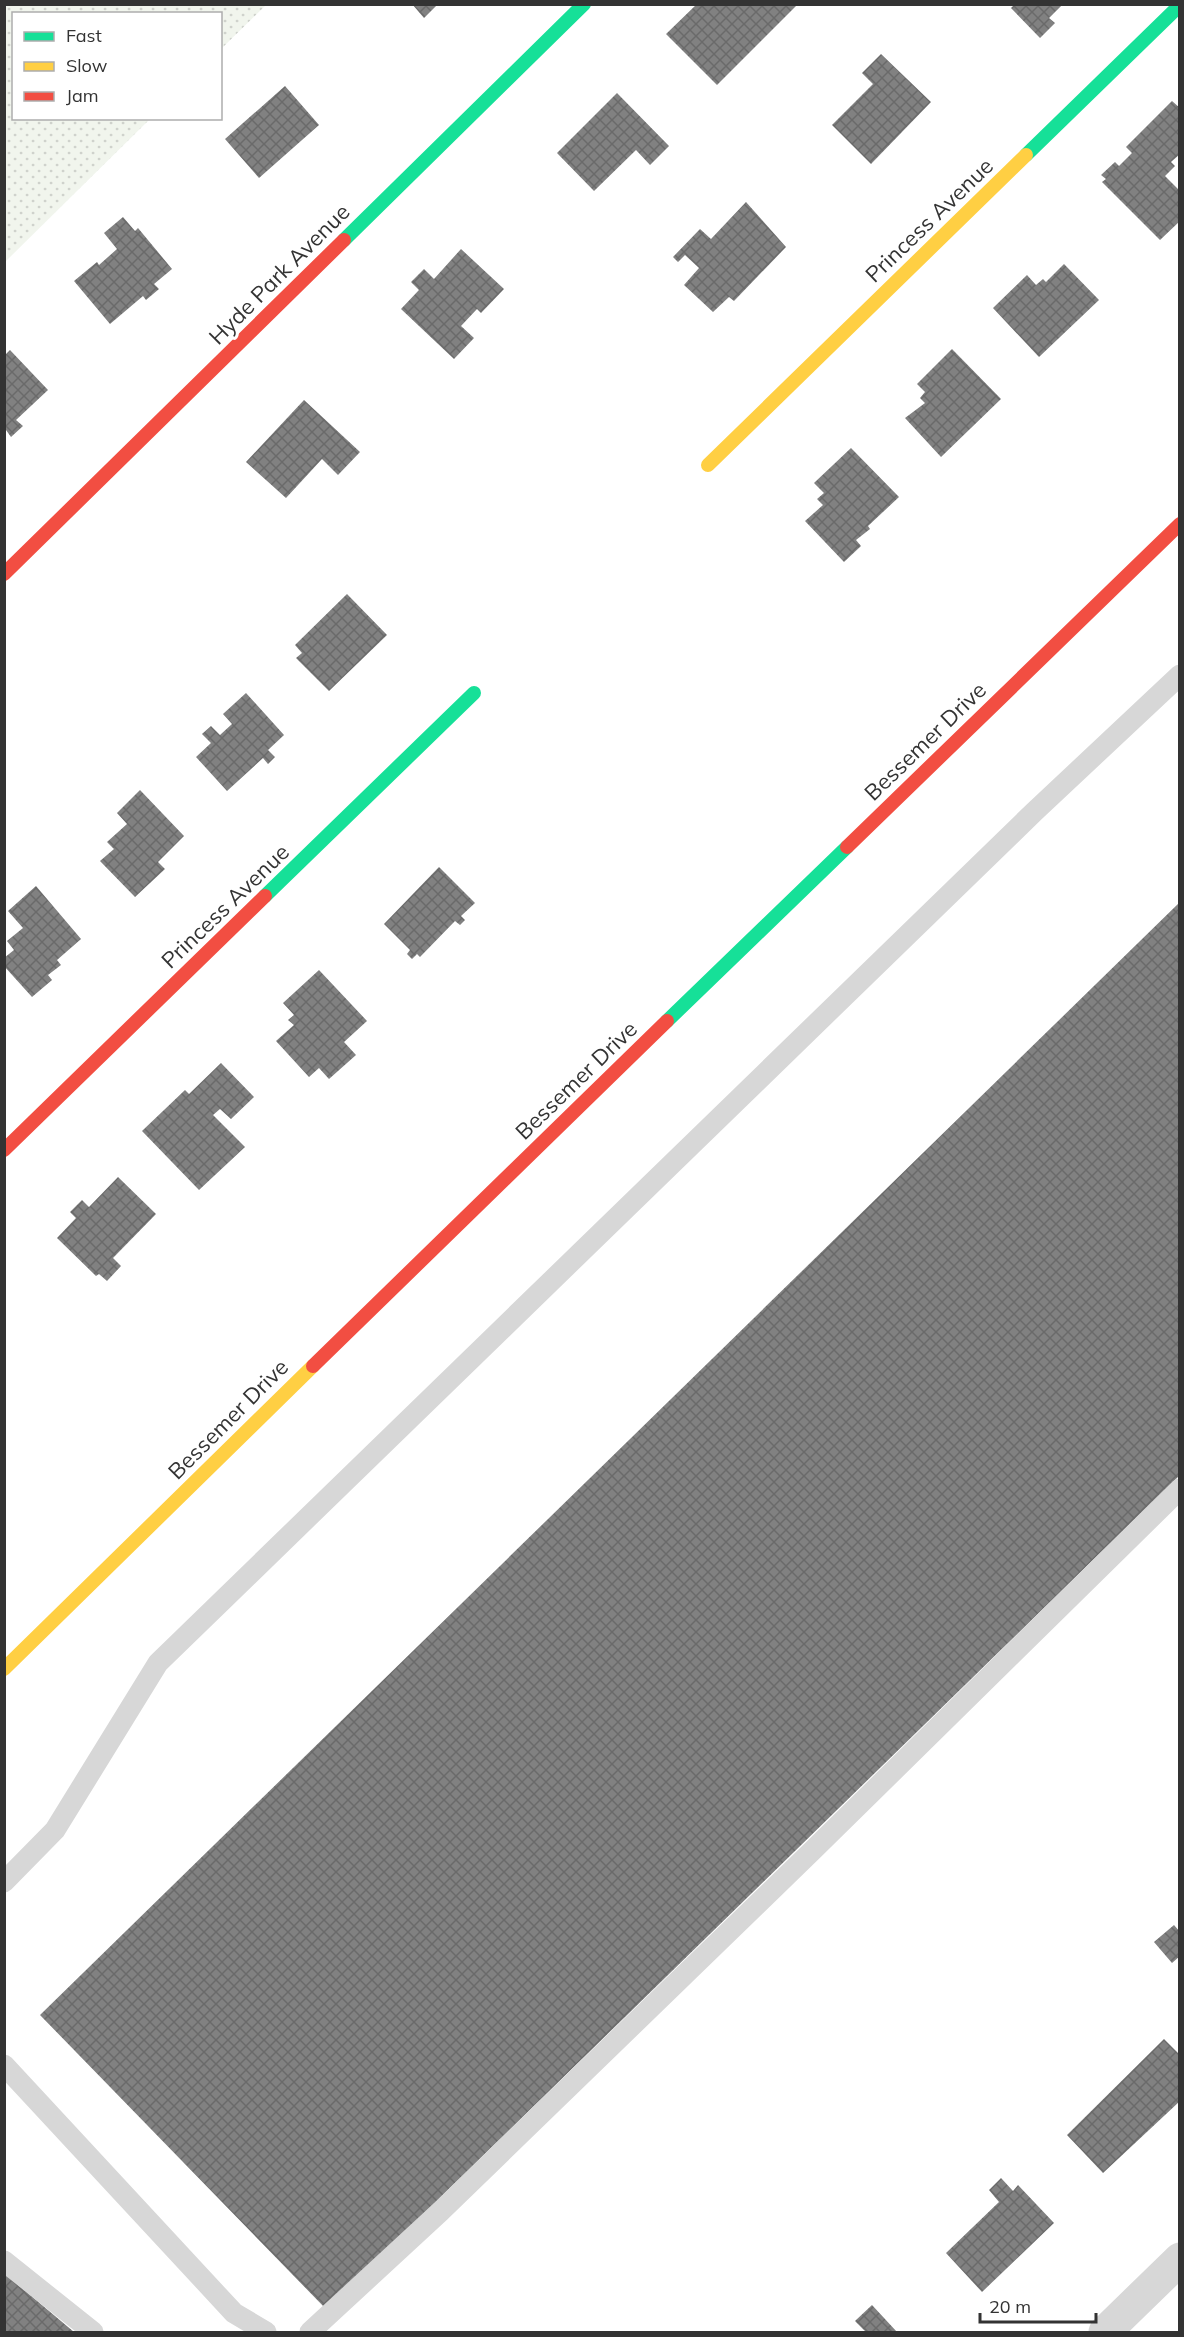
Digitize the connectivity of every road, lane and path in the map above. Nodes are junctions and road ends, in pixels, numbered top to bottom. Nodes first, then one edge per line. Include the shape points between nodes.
1 (585, 4) edge
2 (1179, 5) edge
3 (708, 465) dead end
4 (1179, 524) edge
5 (4, 574) edge
6 (1179, 675) edge
7 (474, 693) dead end
8 (4, 1150) edge
9 (1179, 1489) edge
10 (4, 1669) edge
11 (4, 1882) edge
12 (4, 2065) edge
13 (1179, 2259) edge
14 (4, 2261) edge
15 (93, 2332) edge
16 (266, 2332) edge
17 (310, 2332) edge
18 (1105, 2332) edge

1 - 5 street, Hyde Park Avenue
2 - 3 street, Princess Avenue
4 - 10 street, Bessemer Drive
6 - 11 lane via 158,1663 55,1830
7 - 8 street, Princess Avenue
9 - 17 lane via 441,2211
12 - 16 lane via 234,2313
13 - 18 street
14 - 15 lane

